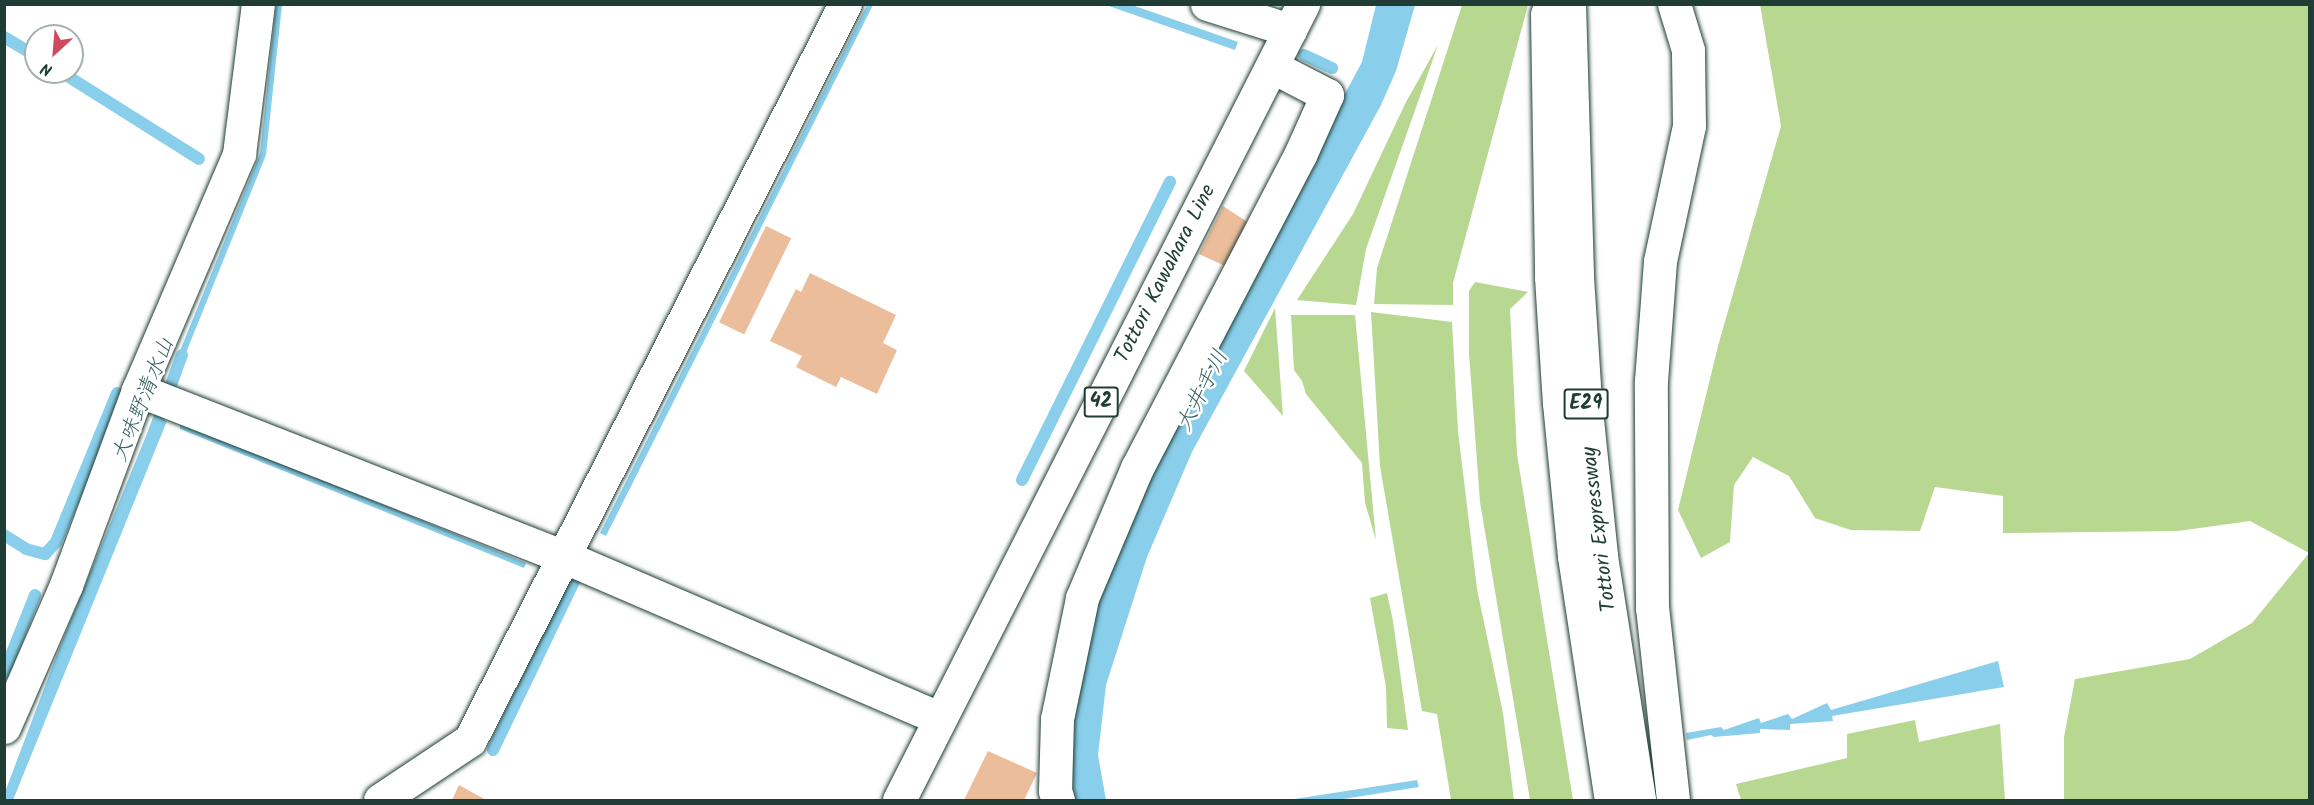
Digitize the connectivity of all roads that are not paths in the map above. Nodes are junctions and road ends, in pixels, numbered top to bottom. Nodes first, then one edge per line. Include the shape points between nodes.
1 (258, 4) edge
2 (845, 4) edge
3 (1206, 4) edge
4 (1547, 4) edge
5 (1569, 4) edge
6 (1674, 4) edge
7 (1297, 17) edge
8 (1273, 67) junction
9 (138, 390) junction
10 (565, 557) junction
11 (938, 718) junction
12 (4, 727) edge
13 (381, 801) edge
14 (899, 801) edge
15 (1058, 801) edge
16 (1611, 801) edge
17 (1639, 801) edge
18 (1673, 801) edge

1 - 9 main road via 238,154
2 - 10 main road
3 - 7 main road
4 - 16 main road, Tottori Expressway / E29 via 1548,158 1559,403 1574,556
5 - 17 main road, Tottori Expressway / E29 via 1577,277 1585,400 1601,556
6 - 18 main road via 1688,50 1689,126 1660,261 1651,381 1652,608
7 - 8 main road, Tottori Kawahara Line / 42
8 - 11 main road, Tottori Kawahara Line / 42
8 - 15 main road via 1327,95 1300,155 1137,468 1082,598 1058,718
9 - 10 main road
9 - 12 main road via 66,585
10 - 11 main road
10 - 13 main road via 470,740
11 - 14 main road, Tottori Kawahara Line / 42

